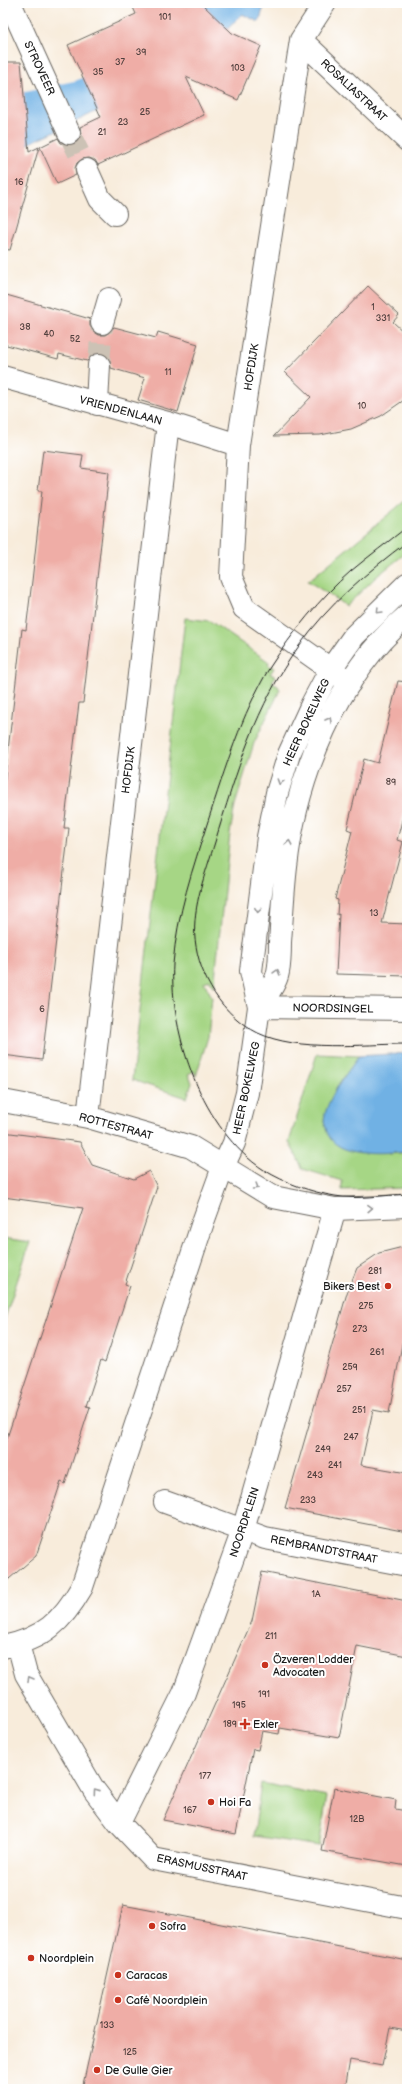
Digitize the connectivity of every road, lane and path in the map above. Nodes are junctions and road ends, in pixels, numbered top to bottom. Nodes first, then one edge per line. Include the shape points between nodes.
1 (10, 3) edge
2 (325, 3) edge
3 (301, 40) junction
4 (69, 133) tunnel mouth
5 (407, 140) edge
6 (86, 170) tunnel mouth
7 (107, 206) dead end
8 (109, 299) dead end
9 (102, 323) tunnel mouth
10 (99, 365) tunnel mouth
11 (3, 377) edge
12 (96, 404) junction
13 (168, 423) junction
14 (238, 445) junction
15 (407, 584) edge
16 (407, 616) edge
17 (330, 670) junction
18 (350, 683) junction
19 (260, 1007) junction
20 (407, 1009) edge
21 (3, 1101) edge
22 (88, 1117) junction
23 (223, 1167) junction
24 (407, 1206) edge
25 (335, 1209) junction
26 (166, 1502) dead end
27 (243, 1530) junction
28 (407, 1565) edge
29 (10, 1646) edge
30 (119, 1823) junction
31 (407, 1908) edge

1 - 4 street, STROVEER
2 - 3 street, HOFDIJK
3 - 5 street, ROSALIASTRAAT
3 - 14 street, HOFDIJK
6 - 7 street
8 - 9 street
10 - 12 street
11 - 12 street, VRIENDENLAAN
12 - 13 street, VRIENDENLAAN
13 - 14 street, VRIENDENLAAN
13 - 22 street, HOFDIJK
14 - 17 street, HOFDIJK via 230,577 244,608
15 -> 17 street, HEER BOKELWEG via 354,636
16 - 18 street, HEER BOKELWEG via 373,652
17 - 18 street, HOFDIJK
17 -> 19 street, HEER BOKELWEG via 289,754 277,793 268,837 251,971
19 -> 18 street, HEER BOKELWEG via 278,973 286,866 292,825 305,775 321,735
19 - 20 street, NOORDSINGEL
19 - 23 street, HEER BOKELWEG via 244,1110 234,1143
21 - 22 street, ROTTESTRAAT
22 - 23 street, ROTTESTRAAT via 191,1147
23 -> 25 street via 273,1197
23 - 29 street via 82,1587 61,1617 28,1641
25 -> 24 street
25 - 27 street, NOORDPLEIN
26 - 27 street, REMBRANDTSTRAAT
27 - 28 street, REMBRANDTSTRAAT via 265,1538
27 - 30 street, NOORDPLEIN via 184,1693
30 -> 29 street, ERASMUSSTRAAT via 94,1790
30 - 31 street, ERASMUSSTRAAT via 153,1859

